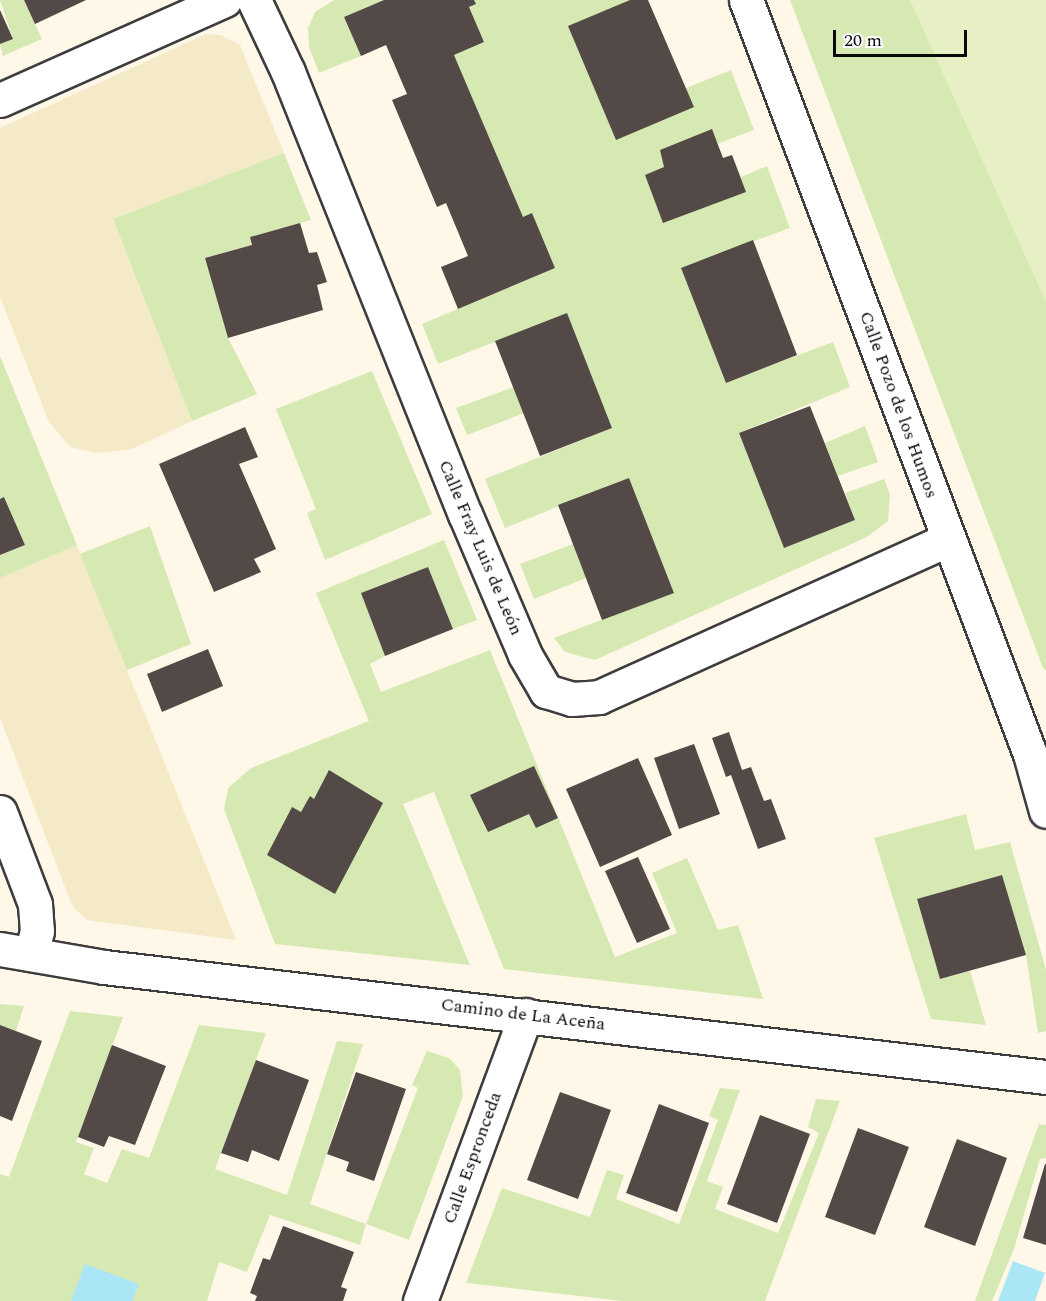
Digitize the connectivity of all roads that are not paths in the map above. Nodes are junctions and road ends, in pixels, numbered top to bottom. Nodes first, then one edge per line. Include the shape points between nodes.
1 (225, 0) edge
2 (254, 0) edge
3 (746, 0) edge
4 (0, 100) edge
5 (946, 540) junction
6 (1038, 751) edge
7 (1046, 811) edge
8 (0, 812) edge
9 (15, 951) edge
10 (526, 1015) junction
11 (1046, 1077) edge
12 (420, 1301) edge

1 - 4 street
2 - 5 street, Calle Fray Luis de León via 292,83 465,514 525,655 546,691 572,699 599,697
3 - 5 street, Calle Pozo de los Humos
5 - 6 street, Calle Pozo de los Humos
6 - 7 street, Calle Pozo de los Humos
8 - 9 street via 35,904 37,932
9 - 10 street, Camino de La Aceña via 104,966
10 - 11 street, Camino de La Aceña
10 - 12 street, Calle Espronceda

